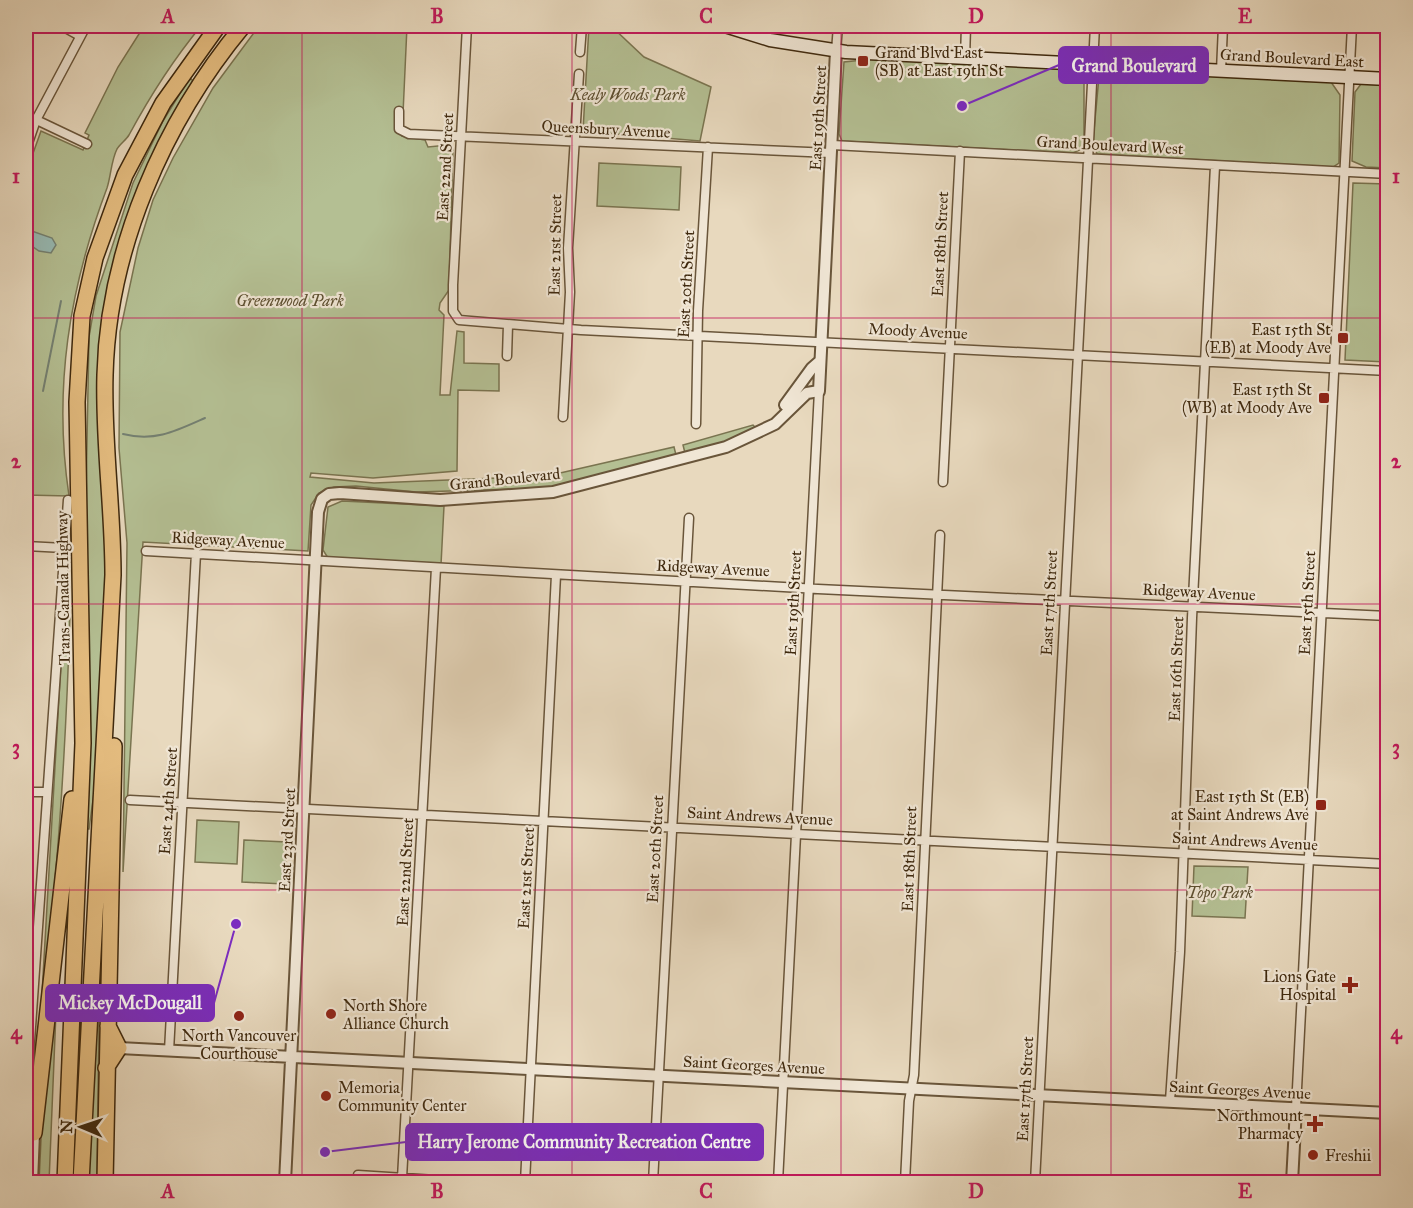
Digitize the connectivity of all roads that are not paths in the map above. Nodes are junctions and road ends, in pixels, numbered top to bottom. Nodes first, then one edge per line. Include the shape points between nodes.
1 (62, 26) edge
2 (86, 26) edge
3 (218, 26) edge
4 (243, 26) edge
5 (467, 26) edge
6 (582, 26) edge
7 (725, 26) edge
8 (838, 26) edge
9 (966, 26) edge
10 (1095, 26) edge
11 (1223, 26) edge
12 (1352, 26) edge
13 (80, 36) junction
14 (836, 51) junction
15 (580, 52) dead end
16 (965, 58) junction
17 (1092, 65) junction
18 (1221, 71) junction
19 (579, 74) dead end
20 (1349, 78) junction
21 (1388, 79) edge
22 (399, 111) dead end
23 (26, 115) edge
24 (36, 120) junction
25 (462, 137) junction
26 (574, 142) junction
27 (87, 144) dead end
28 (708, 147) junction
29 (26, 149) edge
30 (831, 149) junction
31 (960, 151) junction
32 (1087, 158) junction
33 (1215, 165) junction
34 (1344, 172) junction
35 (1388, 174) edge
36 (453, 311) joint
37 (508, 325) junction
38 (568, 329) junction
39 (698, 336) junction
40 (822, 342) junction
41 (950, 348) junction
42 (1077, 355) junction
43 (507, 356) dead end
44 (820, 361) junction
45 (1206, 362) junction
46 (1334, 368) junction
47 (1388, 371) edge
48 (819, 391) junction
49 (563, 417) dead end
50 (696, 423) dead end
51 (757, 432) junction
52 (943, 482) dead end
53 (322, 499) joint
54 (68, 500) dead end
55 (689, 518) dead end
56 (940, 535) dead end
57 (113, 545) junction
58 (26, 546) edge
59 (64, 548) junction
60 (146, 551) dead end
61 (196, 553) junction
62 (316, 561) junction
63 (436, 568) junction
64 (556, 575) junction
65 (685, 581) junction
66 (809, 588) junction
67 (937, 594) junction
68 (1065, 600) junction
69 (1193, 606) junction
70 (1321, 613) junction
71 (1388, 616) edge
72 (83, 659) junction
73 (26, 792) edge
74 (46, 792) junction
75 (130, 800) dead end
76 (183, 801) junction
77 (304, 808) junction
78 (423, 814) junction
79 (543, 820) junction
80 (672, 826) junction
81 (796, 833) junction
82 (925, 840) junction
83 (1052, 846) junction
84 (1184, 853) junction
85 (1308, 859) junction
86 (1388, 864) edge
87 (108, 1026) junction
88 (28, 1041) edge
89 (119, 1048) junction
90 (170, 1051) junction
91 (291, 1057) junction
92 (409, 1063) junction
93 (106, 1068) junction
94 (531, 1069) junction
95 (658, 1076) junction
96 (783, 1082) junction
97 (911, 1088) junction
98 (1039, 1095) junction
99 (1170, 1101) junction
100 (1296, 1108) junction
101 (1388, 1113) edge
102 (34, 1133) junction
103 (358, 1174) dead end
104 (402, 1178) junction
105 (32, 1182) edge
106 (65, 1182) edge
107 (81, 1182) edge
108 (105, 1182) edge
109 (285, 1182) edge
110 (467, 1182) edge
111 (525, 1182) edge
112 (653, 1182) edge
113 (778, 1182) edge
114 (905, 1182) edge
115 (1035, 1182) edge
116 (1292, 1182) edge

1 - 13 street
2 - 13 street
3 - 72 highway, Trans-Canada Highway via 163,103 129,167 88,288 77,383
4 - 57 highway via 210,71 172,135 148,187 121,266 109,321 105,374
5 - 25 street, East 22nd Street
6 - 15 street
7 - 14 main road, Grand Boulevard East via 770,40
8 - 14 street, East 19th Street
9 - 16 street
10 - 17 street, East 17th Street
11 - 18 street
12 - 20 street, East 15th Street
13 - 24 street
14 - 16 main road, Grand Boulevard East
14 - 30 street, East 19th Street
16 - 17 main road, Grand Boulevard East
17 - 18 main road, Grand Boulevard East
17 - 32 street, East 17th Street
18 - 20 main road, Grand Boulevard East
19 - 26 street, East 21st Street
20 - 21 main road, Grand Boulevard East
20 - 34 street, East 15th Street
22 - 25 street, Queensbury Avenue via 401,132
23 - 24 street
24 - 27 street
24 - 29 street
25 - 26 street, Queensbury Avenue
25 - 36 street, East 22nd Street
26 - 28 street, Queensbury Avenue
26 - 38 street, East 21st Street
28 - 30 street, Queensbury Avenue
28 - 39 street, East 20th Street
30 - 31 street, Grand Boulevard West
30 - 40 street, East 19th Street
31 - 32 street, Grand Boulevard West
31 - 41 street, East 18th Street
32 - 33 street, Grand Boulevard West
32 - 42 street, East 17th Street
33 - 34 street, Grand Boulevard West
33 - 45 street, East 16th Street
34 - 35 street, Grand Boulevard West
34 - 46 street, East 15th Street
36 - 37 street, Moody Avenue via 459,320
37 - 38 street, Moody Avenue
37 - 43 street
38 - 39 street, Moody Avenue
38 - 49 street, East 21st Street
39 - 40 street, Moody Avenue
39 - 50 street, East 20th Street
40 - 41 street, Moody Avenue
40 - 44 street, East 19th Street
41 - 42 street, Moody Avenue
41 - 52 street, East 18th Street
42 - 45 street, Moody Avenue
42 - 68 street, East 17th Street
44 - 48 street, East 19th Street
44 - 51 street, Grand Boulevard via 792,399
45 - 46 street, Moody Avenue
45 - 69 street, East 16th Street
46 - 47 street, Moody Avenue
46 - 70 street, East 15th Street
48 - 51 street, Grand Boulevard via 807,393 775,424
48 - 66 street, East 19th Street
51 - 53 street, Grand Boulevard via 710,452 553,492 440,500 340,493
53 - 62 street, East 23rd Street
54 - 59 street
55 - 65 street, East 20th Street
56 - 67 street, East 18th Street
57 - 87 highway via 118,616
57 - 107 highway
58 - 59 street
59 - 74 street
60 - 61 street, Ridgeway Avenue
61 - 62 street, Ridgeway Avenue
61 - 76 street, East 24th Street
62 - 63 street, Ridgeway Avenue
62 - 77 street, East 23rd Street
63 - 64 street, Ridgeway Avenue
63 - 78 street, East 22nd Street
64 - 65 street, Ridgeway Avenue
64 - 79 street, East 21st Street
65 - 66 street, Ridgeway Avenue
65 - 80 street, East 20th Street
66 - 67 street, Ridgeway Avenue
66 - 81 street, East 19th Street
67 - 68 street, Ridgeway Avenue
67 - 82 street, East 18th Street
68 - 69 street, Ridgeway Avenue
68 - 83 street, East 17th Street
69 - 70 street, Ridgeway Avenue
69 - 84 street, East 16th Street
70 - 71 street, Ridgeway Avenue
70 - 85 street, East 15th Street
72 - 102 highway via 71,812
72 - 106 highway, Trans-Canada Highway via 82,797
73 - 74 street
74 - 88 street
75 - 76 street, Saint Andrews Avenue
76 - 77 street, Saint Andrews Avenue
76 - 90 street, East 24th Street
77 - 78 street, Saint Andrews Avenue
77 - 91 street, East 23rd Street
78 - 79 street, Saint Andrews Avenue
78 - 92 street, East 22nd Street
79 - 80 street, Saint Andrews Avenue
79 - 94 street, East 21st Street
80 - 81 street, Saint Andrews Avenue
80 - 95 street, East 20th Street
81 - 82 street, Saint Andrews Avenue
81 - 96 street, East 19th Street
82 - 83 street, Saint Andrews Avenue
82 - 97 street, East 18th Street
83 - 84 street, Saint Andrews Avenue
83 - 98 street, East 17th Street
84 - 85 street, Saint Andrews Avenue
84 - 99 street, East 16th Street
85 - 86 street, Saint Andrews Avenue
85 - 100 street, East 15th Street
87 - 89 highway
87 - 93 highway
88 - 102 street
89 - 90 street, Saint Georges Avenue
89 - 93 highway
90 - 91 street, Saint Georges Avenue
91 - 92 street, Saint Georges Avenue
91 - 109 street, East 23rd Street
92 - 94 street, Saint Georges Avenue
92 - 104 street, East 22nd Street
93 - 108 highway
94 - 95 street, Saint Georges Avenue
94 - 111 street, East 21st Street
95 - 96 street, Saint Georges Avenue
95 - 112 street, East 20th Street
96 - 97 street, Saint Georges Avenue
96 - 113 street, East 19th Street
97 - 98 street, Saint Georges Avenue
97 - 114 street, East 18th Street
98 - 99 street, Saint Georges Avenue
98 - 115 street, East 17th Street
99 - 100 street, Saint Georges Avenue
100 - 101 street, Saint Georges Avenue
100 - 116 street, East 15th Street
102 - 105 street
103 - 104 street
104 - 110 street

